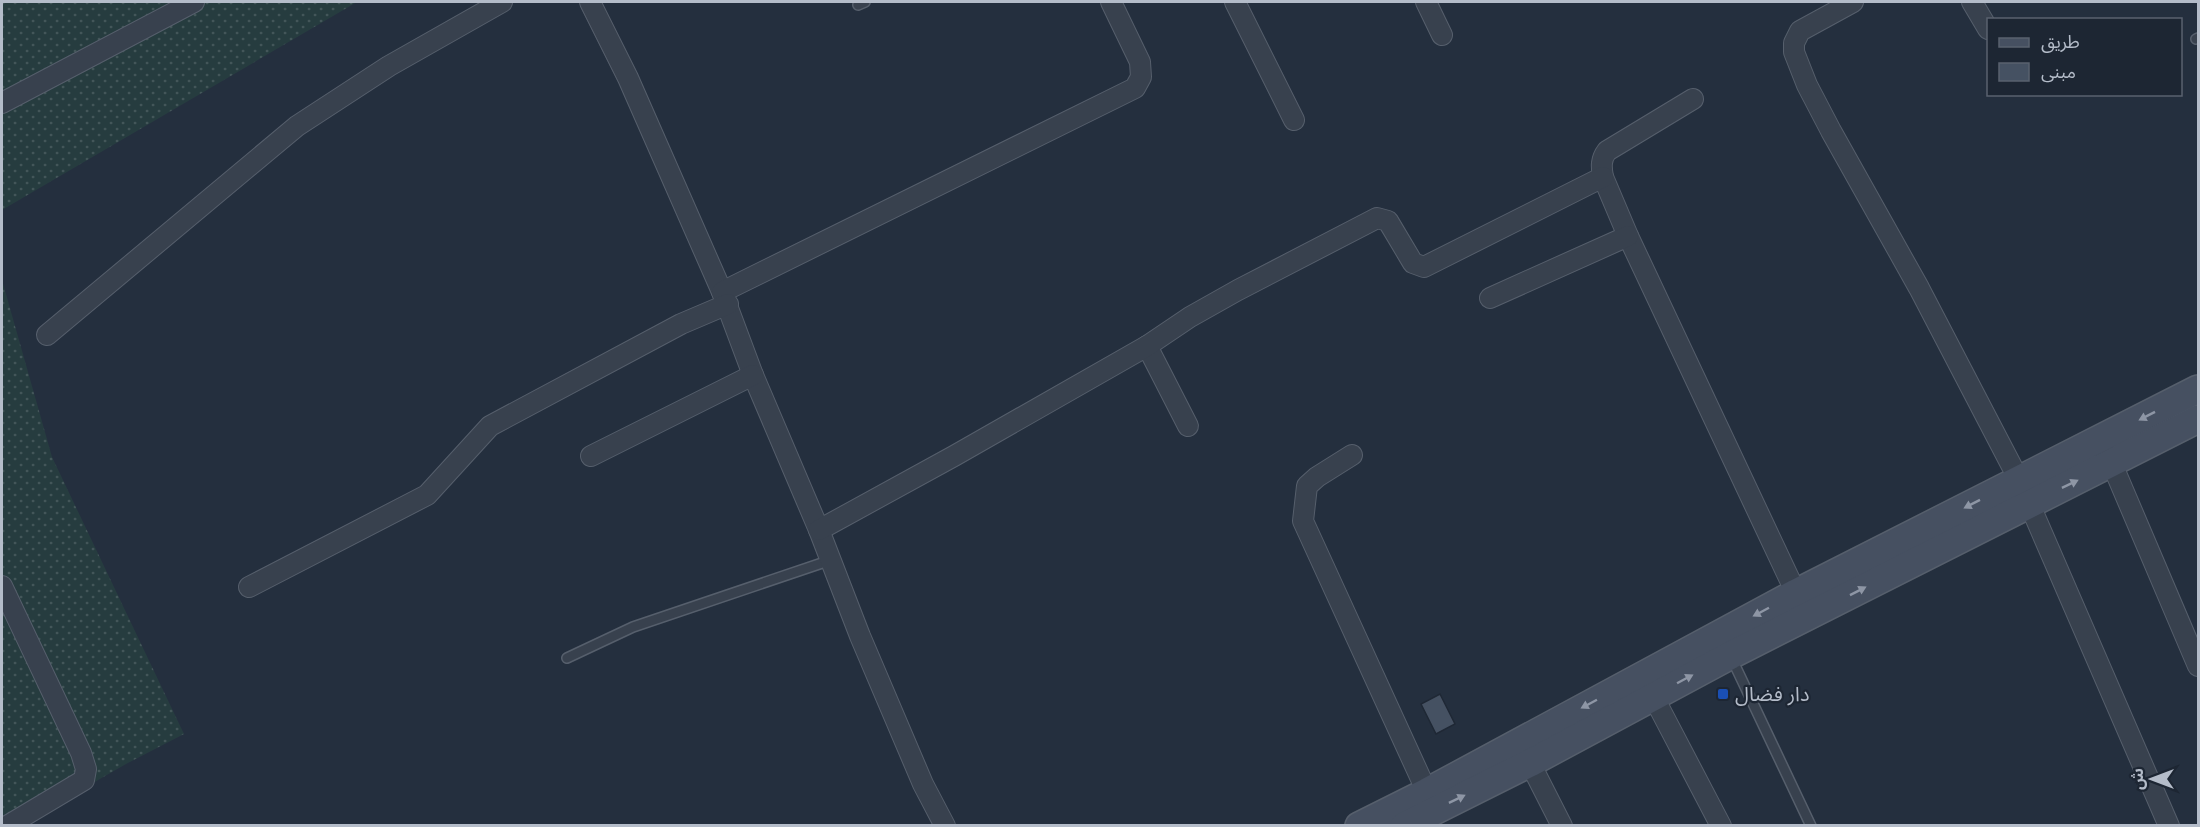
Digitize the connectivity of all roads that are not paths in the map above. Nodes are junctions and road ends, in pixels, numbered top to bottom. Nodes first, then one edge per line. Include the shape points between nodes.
1 (194, 2) edge
2 (502, 2) edge
3 (590, 2) edge
4 (1111, 2) edge
5 (1235, 2) edge
6 (1426, 2) edge
7 (1852, 2) edge
8 (1972, 2) edge
9 (1987, 26) edge
10 (1442, 35) dead end
11 (1693, 99) dead end
12 (2, 103) edge
13 (1294, 120) dead end
14 (1603, 177) junction
15 (1628, 236) junction
16 (725, 298) junction
17 (1491, 298) dead end
18 (47, 335) dead end
19 (1147, 346) junction
20 (753, 375) junction
21 (2199, 390) edge
22 (2199, 419) edge
23 (1188, 426) dead end
24 (2105, 452) junction
25 (1352, 455) dead end
26 (591, 456) dead end
27 (2019, 480) junction
28 (2029, 505) junction
29 (819, 530) junction
30 (831, 560) junction
31 (2, 586) edge
32 (249, 586) dead end
33 (1796, 593) junction
34 (1731, 655) junction
35 (567, 658) dead end
36 (2199, 666) edge
37 (1653, 696) junction
38 (1530, 763) junction
39 (1427, 792) junction
40 (7, 825) edge
41 (945, 825) edge
42 (1359, 825) edge
43 (1404, 825) edge
44 (1562, 825) edge
45 (1721, 825) edge
46 (1811, 825) edge
47 (2169, 825) edge

1 - 12 street
2 - 18 street via 389,66 297,126
3 - 16 street via 628,78
4 - 16 street via 1140,62 1141,77 1135,88
5 - 13 street
6 - 10 street
7 - 27 street via 1800,31 1794,52 1831,131 1919,288
8 - 9 street
11 - 14 street via 1607,151 1602,157
14 - 15 street
14 - 19 street via 1424,267 1413,262 1389,221 1377,218 1238,290
15 - 17 street
15 - 33 street
16 - 20 street
16 - 32 street via 490,426 428,495
19 - 23 street
19 - 29 street
20 - 26 street
20 - 29 street
21 -> 24 main road
22 - 24 main road
24 - 27 main road
28 -> 24 main road
24 - 36 street
25 - 39 street via 1307,486 1304,521
27 - 28 street
27 -> 33 main road
34 -> 28 main road
28 - 47 street
29 - 30 street
30 - 35 lane via 633,627
30 - 41 street via 893,715
31 - 40 street via 86,769 84,780
33 -> 39 main road
37 -> 34 main road
34 - 46 lane
37 - 38 main road
37 - 45 street
43 -> 38 main road
38 - 44 street
39 - 42 main road

